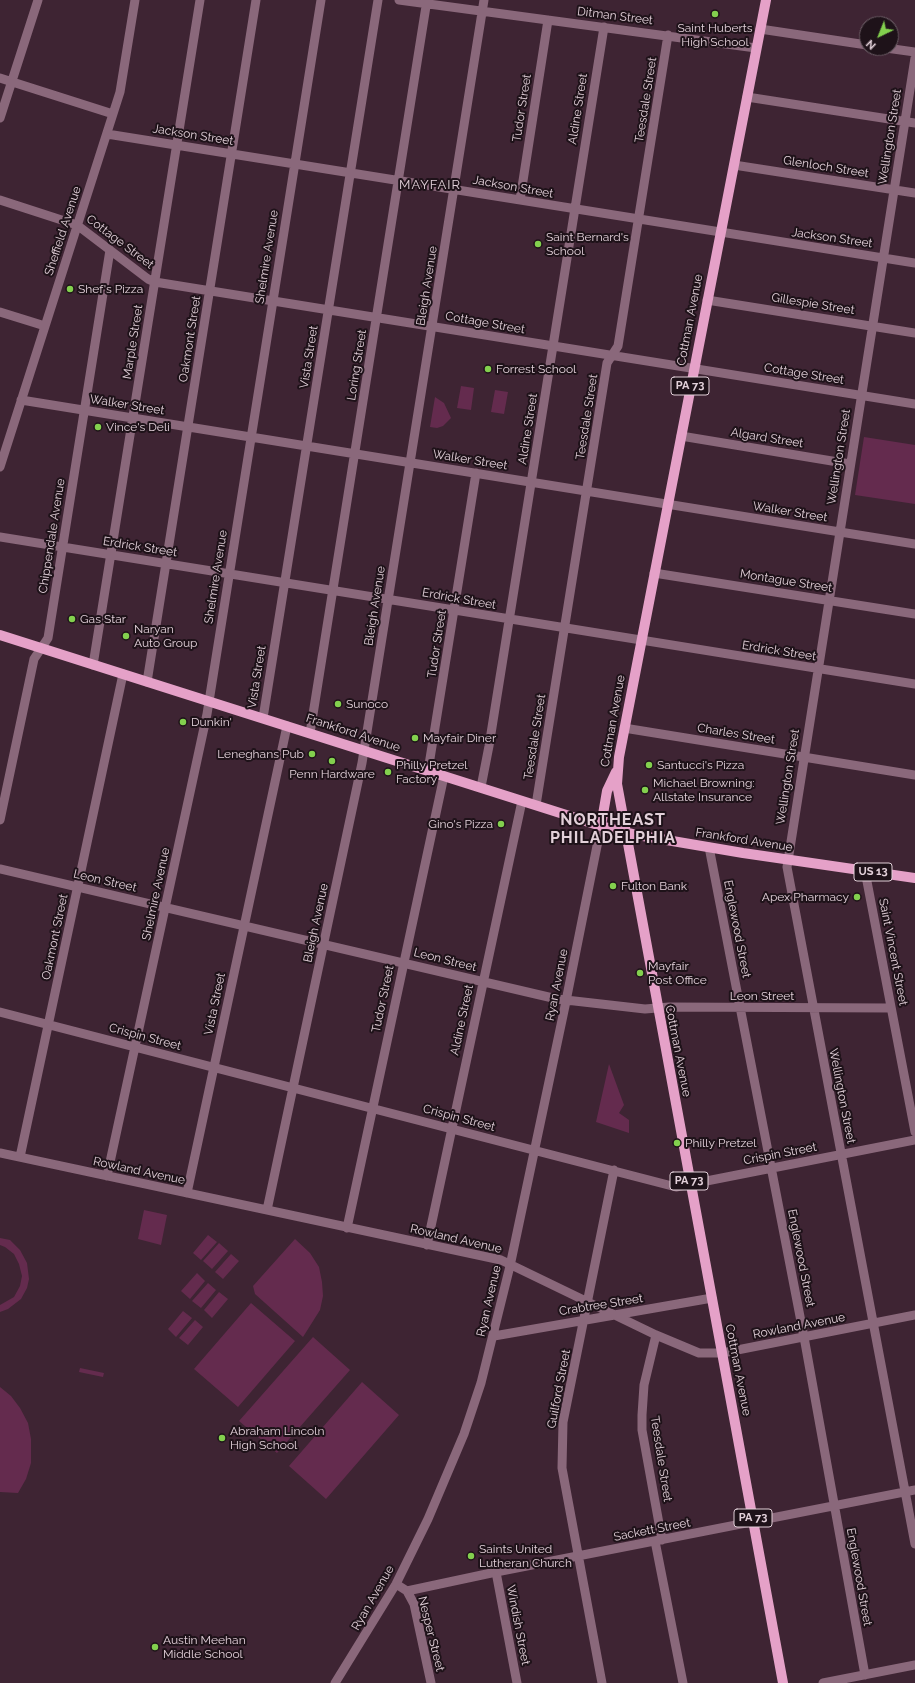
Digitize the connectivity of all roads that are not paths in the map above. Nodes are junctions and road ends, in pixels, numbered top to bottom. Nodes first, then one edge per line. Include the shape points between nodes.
1 (38, 0) edge
2 (135, 0) edge
3 (200, 0) edge
4 (256, 0) edge
5 (321, 0) edge
6 (378, 0) edge
7 (399, 0) edge
8 (484, 0) edge
9 (766, 0) edge
10 (427, 2) edge
11 (483, 11) junction
12 (548, 20) junction
13 (604, 27) junction
14 (760, 29) junction
15 (668, 35) junction
16 (859, 44) edge
17 (756, 48) junction
18 (899, 50) edge
19 (915, 52) edge
20 (915, 58) edge
21 (0, 78) edge
22 (12, 82) junction
23 (747, 96) junction
24 (113, 114) junction
25 (0, 118) edge
26 (905, 122) junction
27 (915, 123) edge
28 (107, 134) junction
29 (176, 145) junction
30 (232, 154) junction
31 (294, 164) junction
32 (734, 165) junction
33 (351, 173) junction
34 (399, 181) junction
35 (454, 189) junction
36 (894, 189) junction
37 (915, 193) edge
38 (0, 200) edge
39 (520, 200) junction
40 (574, 210) junction
41 (638, 219) junction
42 (77, 225) junction
43 (720, 233) junction
44 (110, 250) junction
45 (883, 258) junction
46 (915, 263) edge
47 (154, 282) junction
48 (210, 290) junction
49 (273, 300) junction
50 (707, 300) junction
51 (329, 309) junction
52 (0, 312) edge
53 (377, 317) junction
54 (45, 326) junction
55 (432, 326) junction
56 (872, 326) junction
57 (915, 333) edge
58 (552, 347) junction
59 (613, 355) junction
60 (694, 369) junction
61 (861, 395) junction
62 (21, 400) junction
63 (915, 404) edge
64 (84, 410) junction
65 (133, 418) junction
66 (188, 427) junction
67 (681, 436) junction
68 (251, 437) junction
69 (307, 446) junction
70 (355, 454) junction
71 (410, 463) junction
72 (0, 464) edge
73 (850, 464) junction
74 (476, 473) junction
75 (532, 482) junction
76 (587, 491) junction
77 (668, 505) junction
78 (839, 532) junction
79 (0, 537) edge
80 (915, 544) edge
81 (62, 547) junction
82 (111, 555) junction
83 (166, 564) junction
84 (654, 572) junction
85 (229, 574) junction
86 (284, 583) junction
87 (333, 591) junction
88 (388, 600) junction
89 (828, 600) junction
90 (454, 610) junction
91 (915, 614) edge
92 (510, 620) junction
93 (565, 629) junction
94 (0, 635) edge
95 (641, 641) junction
96 (41, 648) junction
97 (93, 665) junction
98 (818, 669) junction
99 (123, 674) junction
100 (147, 682) junction
101 (915, 684) edge
102 (209, 701) junction
103 (263, 718) junction
104 (287, 726) junction
105 (624, 728) junction
106 (310, 733) junction
107 (364, 751) junction
108 (803, 758) junction
109 (617, 770) junction
110 (428, 771) junction
111 (915, 775) edge
112 (444, 776) junction
113 (481, 787) junction
114 (522, 801) junction
115 (536, 805) junction
116 (0, 820) edge
117 (601, 826) junction
118 (624, 832) junction
119 (709, 847) junction
120 (787, 860) junction
121 (0, 868) edge
122 (865, 871) junction
123 (915, 878) edge
124 (78, 887) junction
125 (165, 907) junction
126 (245, 925) junction
127 (324, 944) junction
128 (404, 962) junction
129 (483, 981) junction
130 (566, 1000) junction
131 (657, 1008) junction
132 (740, 1008) junction
133 (813, 1008) junction
134 (891, 1008) junction
135 (0, 1012) edge
136 (48, 1024) junction
137 (135, 1047) junction
138 (214, 1067) junction
139 (293, 1088) junction
140 (372, 1108) junction
141 (452, 1129) junction
142 (915, 1132) edge
143 (915, 1140) edge
144 (534, 1151) junction
145 (0, 1153) edge
146 (841, 1154) junction
147 (20, 1158) junction
148 (771, 1168) junction
149 (614, 1170) junction
150 (107, 1176) junction
151 (690, 1185) junction
152 (187, 1193) junction
153 (267, 1210) junction
154 (347, 1228) junction
155 (426, 1245) junction
156 (510, 1266) junction
157 (712, 1298) junction
158 (586, 1301) junction
159 (615, 1315) junction
160 (915, 1315) edge
161 (585, 1320) junction
162 (873, 1324) junction
163 (656, 1335) junction
164 (494, 1336) junction
165 (804, 1337) junction
166 (722, 1353) junction
167 (915, 1490) edge
168 (905, 1492) junction
169 (834, 1506) junction
170 (753, 1522) junction
171 (659, 1541) junction
172 (915, 1544) edge
173 (578, 1557) junction
174 (496, 1572) junction
175 (396, 1584) junction
176 (407, 1591) junction
177 (915, 1665) edge
178 (865, 1675) junction
179 (335, 1683) edge
180 (431, 1683) edge
181 (517, 1683) edge
182 (602, 1683) edge
183 (683, 1683) edge
184 (783, 1683) edge
185 (823, 1683) edge

1 - 22 street
2 - 24 street, Sheffield Avenue via 121,86
3 - 29 street, Marple Street
4 - 30 street, Oakmont Street
5 - 31 street, Shelmire Avenue
6 - 33 street, Vista Street
7 - 10 street, Ditman Street
8 - 11 street, Bleigh Avenue
9 - 14 main road, Cottman Avenue / PA 73
10 - 11 street, Ditman Street
10 - 34 street, Loring Street
11 - 12 street, Ditman Street
11 - 35 street, Bleigh Avenue
12 - 13 street, Ditman Street
12 - 39 street, Tudor Street
13 - 15 street, Ditman Street
13 - 40 street, Aldine Street
14 - 16 street
14 - 17 main road, Cottman Avenue / PA 73
15 - 17 street, Ditman Street
15 - 41 street, Teesdale Street
17 - 23 main road, Cottman Avenue / PA 73
18 - 19 street
20 - 26 street, Wellington Street
21 - 22 street
22 - 24 street
22 - 25 street
23 - 26 street
23 - 32 main road, Cottman Avenue / PA 73
24 - 28 street, Sheffield Avenue
26 - 27 street
26 - 36 street, Wellington Street
28 - 29 street, Jackson Street
28 - 42 street, Sheffield Avenue
29 - 30 street, Jackson Street
29 - 47 street, Marple Street
30 - 31 street, Jackson Street
30 - 48 street, Oakmont Street
31 - 33 street, Jackson Street
31 - 49 street, Shelmire Avenue
32 - 36 street, Glenloch Street
32 - 43 main road, Cottman Avenue / PA 73
33 - 34 street, Jackson Street
33 - 51 street, Vista Street
34 - 35 street, Jackson Street
34 - 53 street, Loring Street
35 - 39 street, Jackson Street
35 - 55 street, Bleigh Avenue
36 - 37 street, Glenloch Street
36 - 45 street, Wellington Street
38 - 42 street, Cottage Street
39 - 40 street, Jackson Street
40 - 41 street, Jackson Street
40 - 58 street, Aldine Street
41 - 43 street, Jackson Street
41 - 59 street, Teesdale Street via 618,350
42 - 44 street, Cottage Street
42 - 54 street, Sheffield Avenue
43 - 45 street, Jackson Street
43 - 50 main road, Cottman Avenue / PA 73
44 - 47 street, Cottage Street
44 - 64 street, Chippendale Avenue
45 - 46 street, Jackson Street
45 - 56 street, Wellington Street
47 - 48 street, Cottage Street
47 - 65 street, Marple Street
48 - 49 street, Cottage Street
48 - 66 street, Oakmont Street
49 - 51 street, Cottage Street
49 - 68 street, Shelmire Avenue
50 - 56 street, Gillespie Street
50 - 60 main road, Cottman Avenue / PA 73
51 - 53 street, Cottage Street
51 - 69 street, Vista Street
52 - 54 street
53 - 55 street, Cottage Street
53 - 70 street, Loring Street
54 - 62 street, Sheffield Avenue
55 - 58 street, Cottage Street
55 - 71 street, Bleigh Avenue
56 - 57 street, Gillespie Street
56 - 61 street, Wellington Street
58 - 59 street, Cottage Street
58 - 75 street, Aldine Street
59 - 60 street, Cottage Street
59 - 76 street, Teesdale Street via 607,363
60 - 61 street, Cottage Street
60 - 67 main road, Cottman Avenue / PA 73
61 - 63 street, Cottage Street
61 - 73 street, Wellington Street
62 - 64 street, Walker Street
62 - 72 street, Sheffield Avenue
64 - 65 street, Walker Street
64 - 81 street, Chippendale Avenue
65 - 66 street, Walker Street
65 - 82 street, Marple Street
66 - 68 street, Walker Street
66 - 83 street, Oakmont Street
67 - 73 street, Algard Street
67 - 77 main road, Cottman Avenue / PA 73
68 - 69 street, Walker Street
68 - 85 street, Shelmire Avenue
69 - 70 street, Walker Street
69 - 86 street, Vista Street
70 - 71 street, Walker Street
70 - 87 street, Loring Street
71 - 74 street, Walker Street
71 - 88 street, Bleigh Avenue
73 - 78 street, Wellington Street
74 - 75 street, Walker Street
74 - 90 street, Tudor Street
75 - 76 street, Walker Street
75 - 92 street, Aldine Street
76 - 77 street, Walker Street
76 - 93 street, Teesdale Street
77 - 78 street, Walker Street
77 - 84 main road, Cottman Avenue / PA 73
78 - 80 street, Walker Street
78 - 89 street, Wellington Street
79 - 81 street, Erdrick Street
81 - 82 street, Erdrick Street
81 - 96 street, Chippendale Avenue via 48,638
82 - 83 street, Erdrick Street
82 - 97 street, Marple Street
83 - 85 street, Erdrick Street
83 - 100 street, Oakmont Street
84 - 89 street, Montague Street
84 - 95 main road, Cottman Avenue / PA 73
85 - 86 street, Erdrick Street
85 - 102 street, Shelmire Avenue
86 - 87 street, Erdrick Street
86 - 103 street, Vista Street
87 - 88 street, Erdrick Street
87 - 106 street, Loring Street
88 - 90 street, Erdrick Street
88 - 107 street, Bleigh Avenue
89 - 91 street, Montague Street
89 - 98 street, Wellington Street
90 - 92 street, Erdrick Street
90 - 110 street, Tudor Street
92 - 93 street, Erdrick Street
92 - 113 street, Aldine Street
93 - 95 street, Erdrick Street
93 - 115 street, Teesdale Street
94 - 96 main road, Frankford Avenue / US 13
95 - 98 street, Erdrick Street
95 - 105 main road, Cottman Avenue / PA 73
96 - 97 main road, Frankford Avenue / US 13
96 - 116 street, Chippendale Avenue via 34,659
97 - 99 main road, Frankford Avenue / US 13
98 - 101 street, Erdrick Street
98 - 108 street, Wellington Street
99 - 100 main road, Frankford Avenue / US 13
99 - 124 street, Oakmont Street
100 - 102 main road, Frankford Avenue / US 13
102 - 103 main road, Frankford Avenue / US 13
102 - 125 street, Shelmire Avenue
103 - 104 main road, Frankford Avenue / US 13
104 - 106 main road, Frankford Avenue / US 13
104 - 126 street, Vista Street
105 - 108 street, Charles Street
105 - 109 main road, Cottman Avenue / PA 73
106 - 107 main road, Frankford Avenue / US 13
107 - 110 main road, Frankford Avenue / US 13
107 - 127 street, Bleigh Avenue
108 - 111 street, Charles Street
108 - 120 street, Wellington Street
109 - 117 main road via 607,791
109 - 118 main road, Cottman Avenue / PA 73 via 617,791
110 - 112 main road, Frankford Avenue / US 13
112 - 113 main road, Frankford Avenue / US 13
112 - 128 street, Tudor Street
113 - 114 main road, Frankford Avenue / US 13
114 - 115 main road, Frankford Avenue / US 13
114 - 129 street, Aldine Street
115 - 117 main road, Frankford Avenue / US 13
117 - 118 main road, Frankford Avenue / US 13
117 - 130 street, Ryan Avenue
118 - 119 main road, Frankford Avenue / US 13
118 - 131 main road, Cottman Avenue / PA 73
119 - 120 main road, Frankford Avenue / US 13
119 - 132 street, Englewood Street
120 - 122 main road, Frankford Avenue / US 13
120 - 133 street, Wellington Street
121 - 124 street, Leon Street
122 - 123 main road, Frankford Avenue / US 13
122 - 134 street, Saint Vincent Street
124 - 125 street, Leon Street
124 - 136 street, Oakmont Street
125 - 126 street, Leon Street
125 - 137 street, Shelmire Avenue
126 - 127 street, Leon Street
126 - 138 street, Vista Street
127 - 128 street, Leon Street
127 - 139 street, Bleigh Avenue
128 - 129 street, Leon Street
128 - 140 street, Tudor Street
129 - 130 street, Leon Street
129 - 141 street, Aldine Street
130 - 131 street, Leon Street via 645,1009
130 - 144 street, Ryan Avenue
131 - 132 street, Leon Street
131 - 151 main road, Cottman Avenue / PA 73
132 - 133 street, Leon Street
132 - 148 street, Englewood Street
133 - 134 street, Leon Street
133 - 146 street, Wellington Street
134 - 142 street, Saint Vincent Street
135 - 136 street, Crispin Street
136 - 137 street, Crispin Street
136 - 147 street, Oakmont Street
137 - 138 street, Crispin Street
137 - 150 street, Shelmire Avenue
138 - 139 street, Crispin Street
138 - 152 street, Vista Street
139 - 140 street, Crispin Street
139 - 153 street, Bleigh Avenue
140 - 141 street, Crispin Street
140 - 154 street, Tudor Street
141 - 144 street, Crispin Street
141 - 155 street, Aldine Street
143 - 146 street, Crispin Street
144 - 149 street, Crispin Street
144 - 156 street, Ryan Avenue
145 - 147 street, Rowland Avenue
146 - 148 street, Crispin Street
146 - 162 street, Wellington Street
147 - 150 street, Rowland Avenue
148 - 151 street, Crispin Street
148 - 165 street, Englewood Street
149 - 151 street, Crispin Street via 676,1187
149 - 158 street, Guilford Street
150 - 152 street, Rowland Avenue
151 - 157 main road, Cottman Avenue / PA 73
152 - 153 street, Rowland Avenue
153 - 154 street, Rowland Avenue
154 - 155 street, Rowland Avenue
155 - 156 street, Rowland Avenue via 501,1260
156 - 158 street, Rowland Avenue
156 - 164 street, Ryan Avenue
157 - 159 street, Crabtree Street
157 - 166 main road, Cottman Avenue / PA 73
158 - 159 street, Rowland Avenue
158 - 161 street, Guilford Street
159 - 161 street, Crabtree Street
159 - 163 street, Rowland Avenue
160 - 162 street, Rowland Avenue
161 - 164 street, Crabtree Street
161 - 173 street, Guilford Street via 563,1422 562,1468
162 - 165 street, Rowland Avenue
162 - 168 street, Wellington Street
163 - 166 street, Rowland Avenue via 699,1353
163 - 171 street, Teesdale Street via 644,1385 642,1423
164 - 175 street, Ryan Avenue via 459,1447
165 - 166 street, Rowland Avenue
165 - 169 street, Englewood Street
166 - 170 main road, Cottman Avenue / PA 73
167 - 168 street, Sackett Street
168 - 169 street, Sackett Street
168 - 172 street, Wellington Street
169 - 170 street, Sackett Street
169 - 178 street, Englewood Street
170 - 171 street, Sackett Street
170 - 184 main road, Cottman Avenue / PA 73
171 - 173 street, Sackett Street
171 - 183 street, Teesdale Street
173 - 174 street, Sackett Street
173 - 182 street, Guilford Street
174 - 176 street, Sackett Street
174 - 181 street, Windish Street
175 - 176 street
175 - 179 street, Ryan Avenue
176 - 180 street, Nesper Street via 414,1604
177 - 178 street
178 - 185 street

